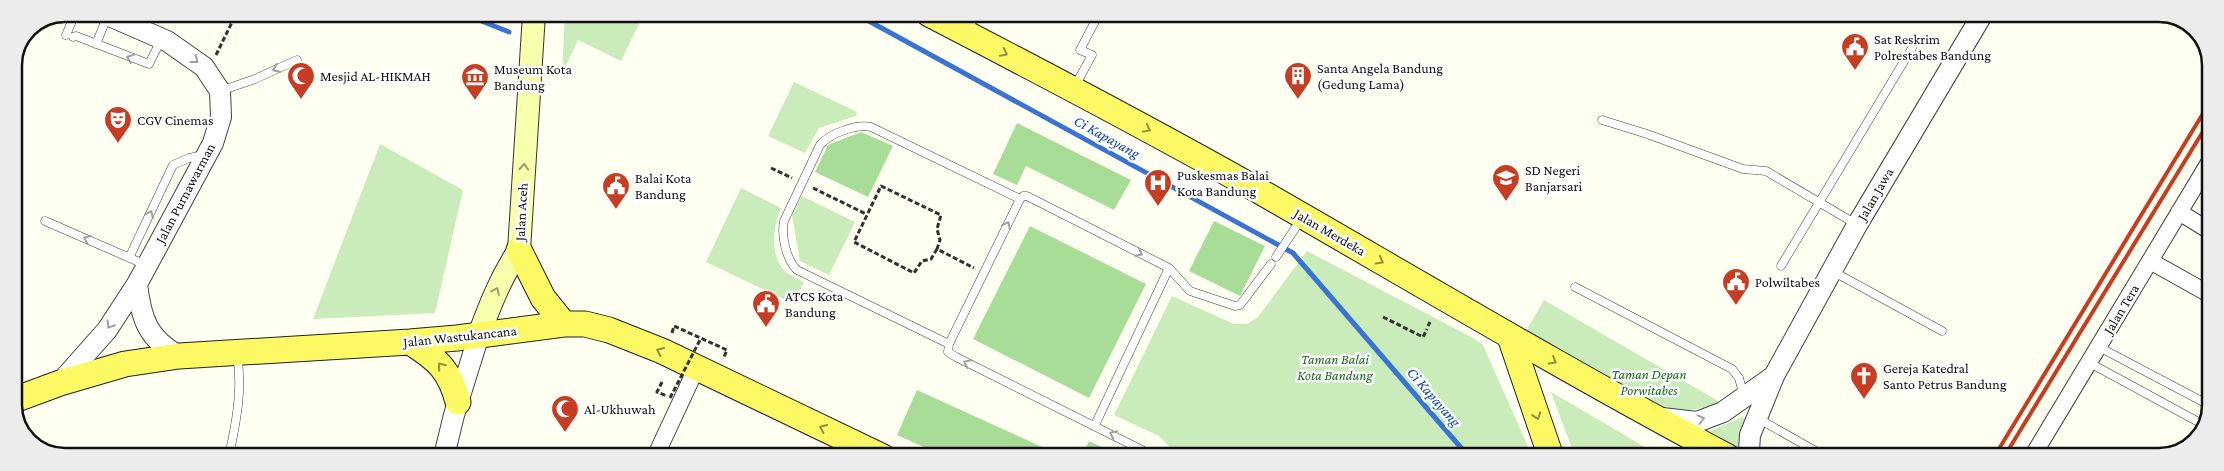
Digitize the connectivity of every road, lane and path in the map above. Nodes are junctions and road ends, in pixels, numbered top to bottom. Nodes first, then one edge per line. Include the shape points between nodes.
1 (73, 22) edge
2 (103, 22) edge
3 (124, 22) edge
4 (232, 22) edge
5 (533, 22) edge
6 (1095, 22) edge
7 (1978, 22) edge
8 (971, 24) edge
9 (162, 39) junction
10 (96, 44) junction
11 (1912, 48) dead end
12 (214, 58) dead end
13 (297, 60) dead end
14 (1074, 89) junction
15 (220, 91) junction
16 (1602, 120) dead end
17 (771, 168) dead end
18 (2201, 175) edge
19 (802, 183) junction
20 (1020, 199) junction
21 (1820, 203) junction
22 (2179, 212) junction
23 (866, 214) junction
24 (1304, 217) junction
25 (45, 221) dead end
26 (1857, 225) junction
27 (2201, 226) edge
28 (937, 249) junction
29 (519, 250) junction
30 (138, 261) junction
31 (2150, 261) junction
32 (1781, 266) dead end
33 (1169, 268) junction
34 (1832, 271) junction
35 (984, 272) junction
36 (136, 284) junction
37 (1575, 287) dead end
38 (2202, 289) edge
39 (1383, 317) dead end
40 (564, 324) junction
41 (1428, 326) dead end
42 (1942, 331) dead end
43 (672, 333) dead end
44 (479, 335) junction
45 (1510, 337) junction
46 (701, 338) junction
47 (410, 342) junction
48 (948, 344) junction
49 (2099, 347) junction
50 (237, 353) junction
51 (179, 356) junction
52 (724, 357) dead end
53 (2088, 362) junction
54 (696, 368) junction
55 (1774, 376) junction
56 (662, 382) dead end
57 (60, 383) junction
58 (23, 397) edge
59 (1745, 397) junction
60 (2202, 401) edge
61 (458, 402) junction
62 (1652, 417) junction
63 (1757, 418) junction
64 (2198, 422) edge
65 (1095, 425) junction
66 (231, 448) edge
67 (446, 448) edge
68 (660, 448) edge
69 (864, 448) edge
70 (1139, 448) edge
71 (1548, 448) edge
72 (1711, 448) edge
73 (1749, 448) edge
74 (1810, 448) edge
75 (2037, 448) edge

1 - 10 lane via 70,36
2 - 10 lane
3 - 9 street
4 - 12 path
29 -> 5 main road, Jalan Aceh
6 - 14 lane via 1080,50 1092,55
7 - 26 street, Jalan Jawa
8 -> 14 main road, Jalan Merdeka
9 -> 10 lane via 149,64
9 -> 15 street via 204,67
11 - 21 lane
13 -> 15 lane
14 -> 24 main road, Jalan Merdeka
15 - 30 street, Jalan Purnawarman via 221,117 207,154
16 - 21 lane via 1743,169 1766,171
17 - 19 path
18 - 22 street, Jalan Tera
19 - 20 lane via 825,139 862,125 871,126
19 - 23 path
19 - 48 lane via 783,226 791,264 797,270
20 -> 33 lane via 1027,196
35 -> 20 lane
21 - 26 lane
21 - 32 lane
22 - 27 street
22 - 31 street, Jalan Tera
23 - 28 path via 854,242 914,273 922,261 931,258
23 - 28 path via 881,186 941,216
24 - 33 lane via 1238,306 1190,291
24 -> 45 main road, Jalan Merdeka
30 -> 25 lane
26 - 34 street, Jalan Jawa
28 - 35 path
29 - 40 main road via 543,298
44 -> 29 main road, Jalan Aceh via 498,287
30 - 36 street, Jalan Purnawarman
31 - 38 street
31 - 49 street, Jalan Tera
33 - 65 lane
34 - 42 lane
34 - 55 street, Jalan Jawa
35 - 48 lane
36 - 51 street via 142,312 154,339
36 -> 57 street, Jalan Purnawarman via 107,330
37 - 59 lane via 1732,369 1739,378
39 - 41 path via 1423,337
40 - 44 main road, Jalan Wastukancana
54 -> 40 main road, Jalan Wastukancana via 609,330 585,324
43 - 46 path via 674,326
44 - 47 main road, Jalan Wastukancana
44 - 61 street, Jalan Aceh
45 -> 62 main road, Jalan Merdeka
45 -> 71 main road
46 - 52 path via 727,350
46 - 56 path, bridge via 670,398 657,392
47 - 50 main road, Jalan Wastukancana
61 -> 47 main road via 442,365
65 -> 48 lane via 956,358 948,352
49 - 53 street, Jalan Tera
49 - 60 lane
50 - 51 main road, Jalan Wastukancana
50 - 66 lane via 240,374
51 - 57 main road, Jalan Wastukancana via 126,364
53 - 64 lane
53 - 75 street, Jalan Tera
54 - 68 street
69 -> 54 main road, Jalan Wastukancana
55 - 59 street, Jalan Jawa
55 - 63 street, Jalan Jawa
57 - 58 main road, Jalan Wastukancana
62 -> 59 street, Jalan Jawa via 1697,422 1723,412
61 - 67 street, Jalan Aceh
62 - 72 main road, Jalan Merdeka
63 - 73 street, Jalan Jawa
63 - 74 lane
70 -> 65 lane

